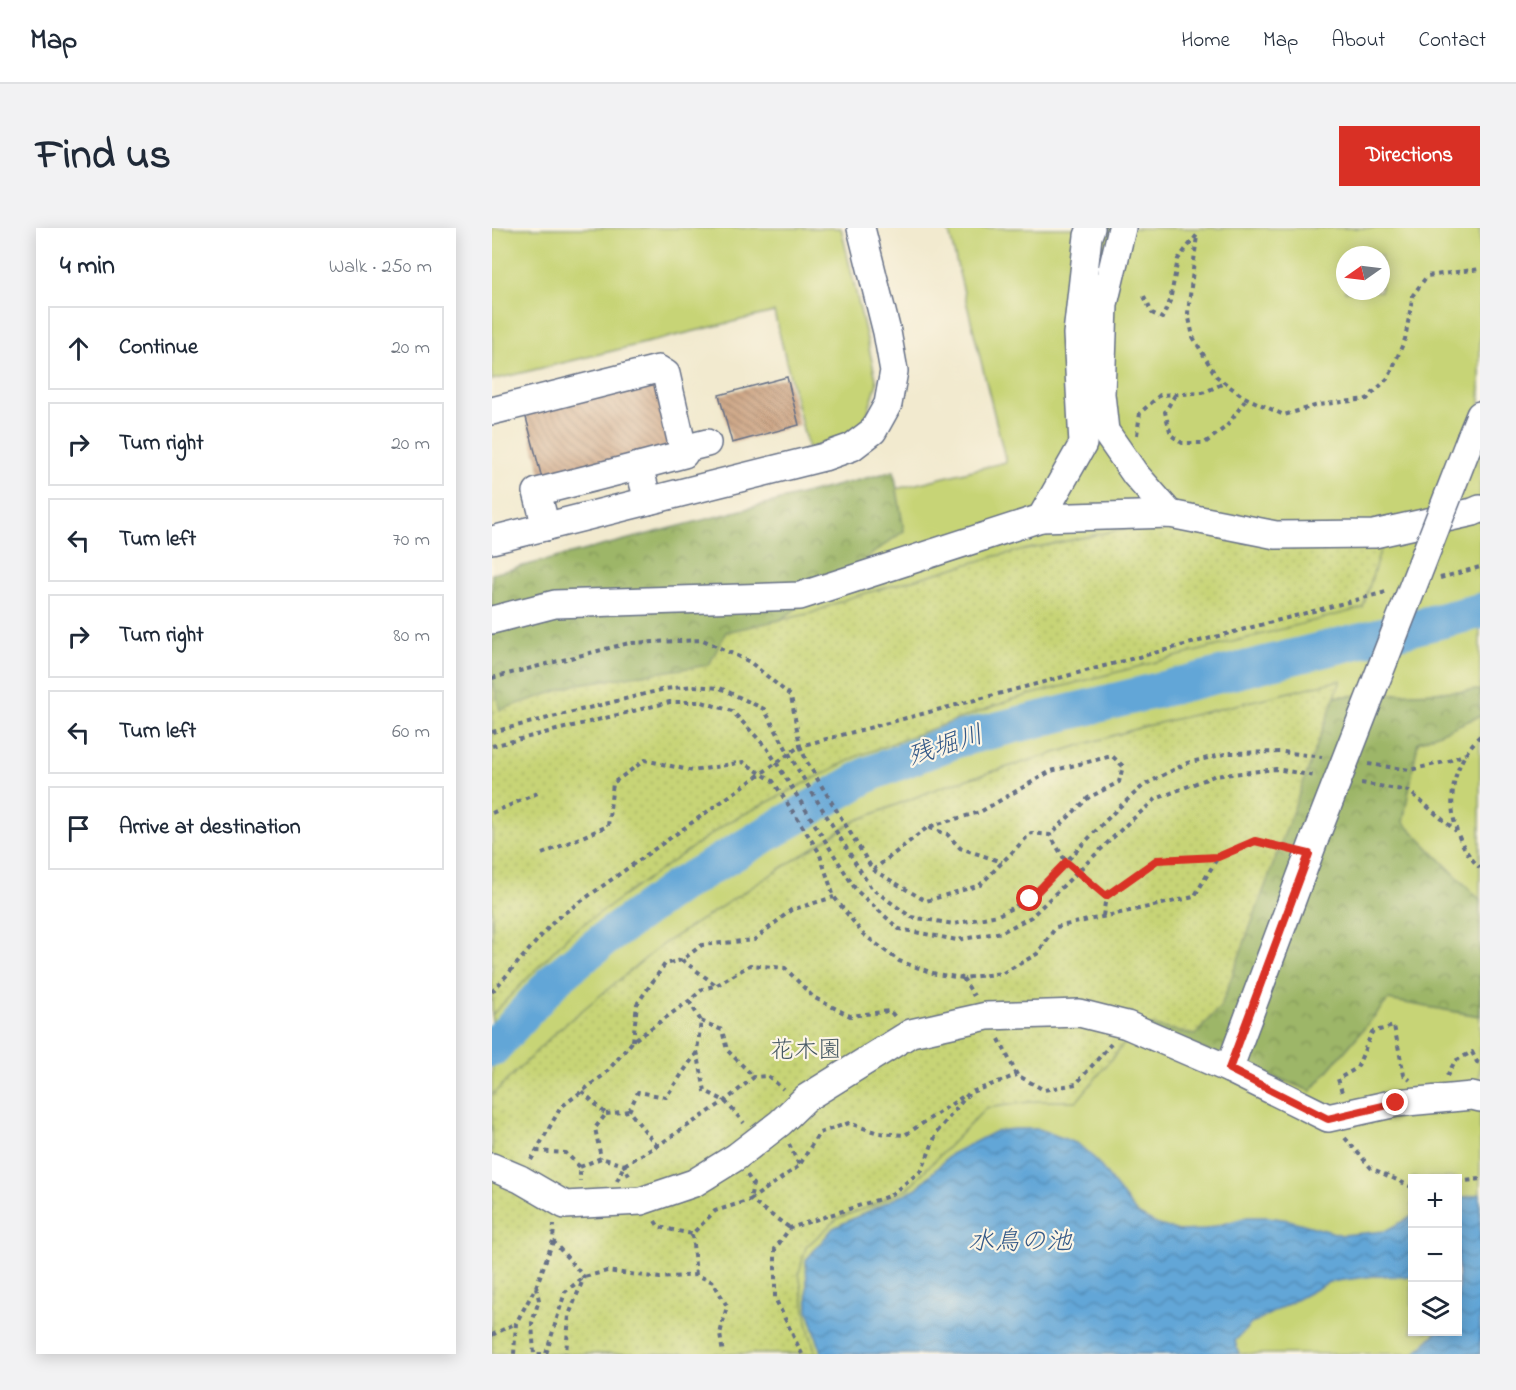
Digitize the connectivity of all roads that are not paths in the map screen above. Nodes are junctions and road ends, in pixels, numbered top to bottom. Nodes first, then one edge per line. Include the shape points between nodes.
1 (861, 228) edge
2 (1091, 228) edge
3 (1122, 228) edge
4 (492, 411) edge
5 (1475, 426) edge
6 (639, 466) junction
7 (648, 501) junction
8 (1480, 509) edge
9 (1170, 514) junction
10 (1041, 518) junction
11 (546, 527) junction
12 (492, 540) edge
13 (492, 620) edge
14 (1229, 1069) junction
15 (1480, 1098) edge
16 (492, 1167) edge

1 - 7 street via 894,371 888,404 873,431 852,447 824,457
2 - 10 street via 1077,334 1083,444
3 - 9 street via 1104,304 1101,394 1105,431
4 - 6 street via 658,369 666,374 695,446 684,454
5 - 14 street, bridge
6 - 7 street
6 - 11 street via 537,492
7 - 11 street
8 - 9 street via 1374,534 1276,535
9 - 10 street
10 - 13 street via 800,596 555,604
11 - 12 street
14 - 15 street via 1338,1116 1396,1103
14 - 16 street via 1127,1025 1079,1013 987,1016 911,1033 806,1098 736,1157 694,1183 641,1202 560,1202

